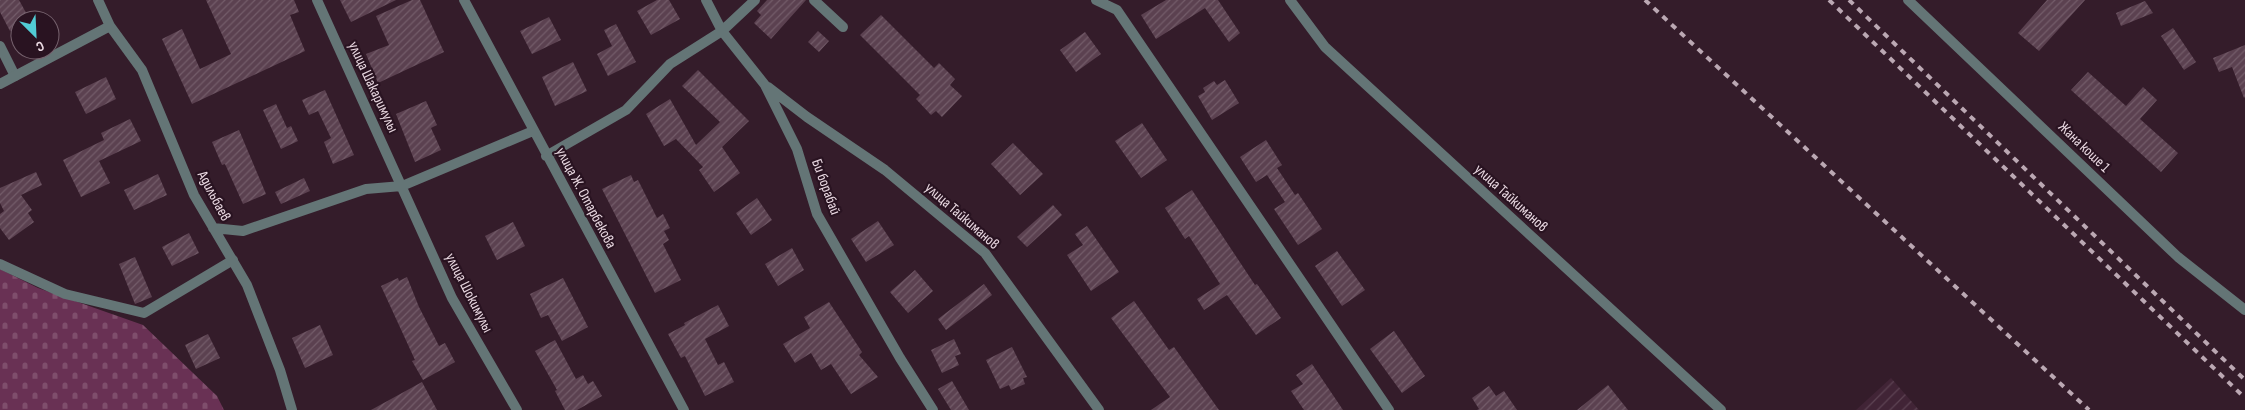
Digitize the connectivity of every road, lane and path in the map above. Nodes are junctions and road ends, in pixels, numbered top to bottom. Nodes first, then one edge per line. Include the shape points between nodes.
1 (98, 0) edge
2 (317, 0) edge
3 (464, 0) edge
4 (706, 0) edge
5 (755, 0) edge
6 (814, 0) edge
7 (1096, 0) edge
8 (1290, 0) edge
9 (1908, 0) edge
10 (1116, 5) edge
11 (110, 26) junction
12 (843, 27) dead end
13 (722, 31) junction
14 (0, 46) edge
15 (15, 76) junction
16 (0, 84) edge
17 (765, 85) junction
18 (533, 131) junction
19 (546, 156) junction
20 (402, 186) junction
21 (213, 228) junction
22 (232, 260) junction
23 (0, 264) edge
24 (2245, 310) edge
25 (292, 410) edge
26 (516, 410) edge
27 (684, 410) edge
28 (933, 410) edge
29 (1099, 410) edge
30 (1389, 410) edge
31 (1721, 410) edge

1 - 11 street, Адильбаев
2 - 20 street, улица Шакаримулы
3 - 18 street, улица Ж. Отарбекова
4 - 13 street, Би борабай
5 - 13 street
6 - 12 street
7 - 10 street
8 - 31 street, улица Тайкиманов via 1325,47
9 - 24 street, Жана коше 1 via 2178,257
10 - 30 street
11 - 15 street
11 - 21 street, Адильбаев via 142,70 194,195
13 - 17 street, Би борабай
13 - 19 street via 670,64 626,110
14 - 15 street
15 - 16 street
17 - 28 street, Би борабай via 797,149 817,214
17 - 29 street, улица Тайкиманов via 885,170 985,253
18 - 19 street, улица Ж. Отарбекова
18 - 20 street
19 - 27 street, улица Ж. Отарбекова
20 - 21 street via 366,189 243,231
20 - 26 street, улица Шокимулы via 452,298
21 - 22 street, Адильбаев
22 - 23 street via 144,313 65,294
22 - 25 street, Адильбаев via 247,285

